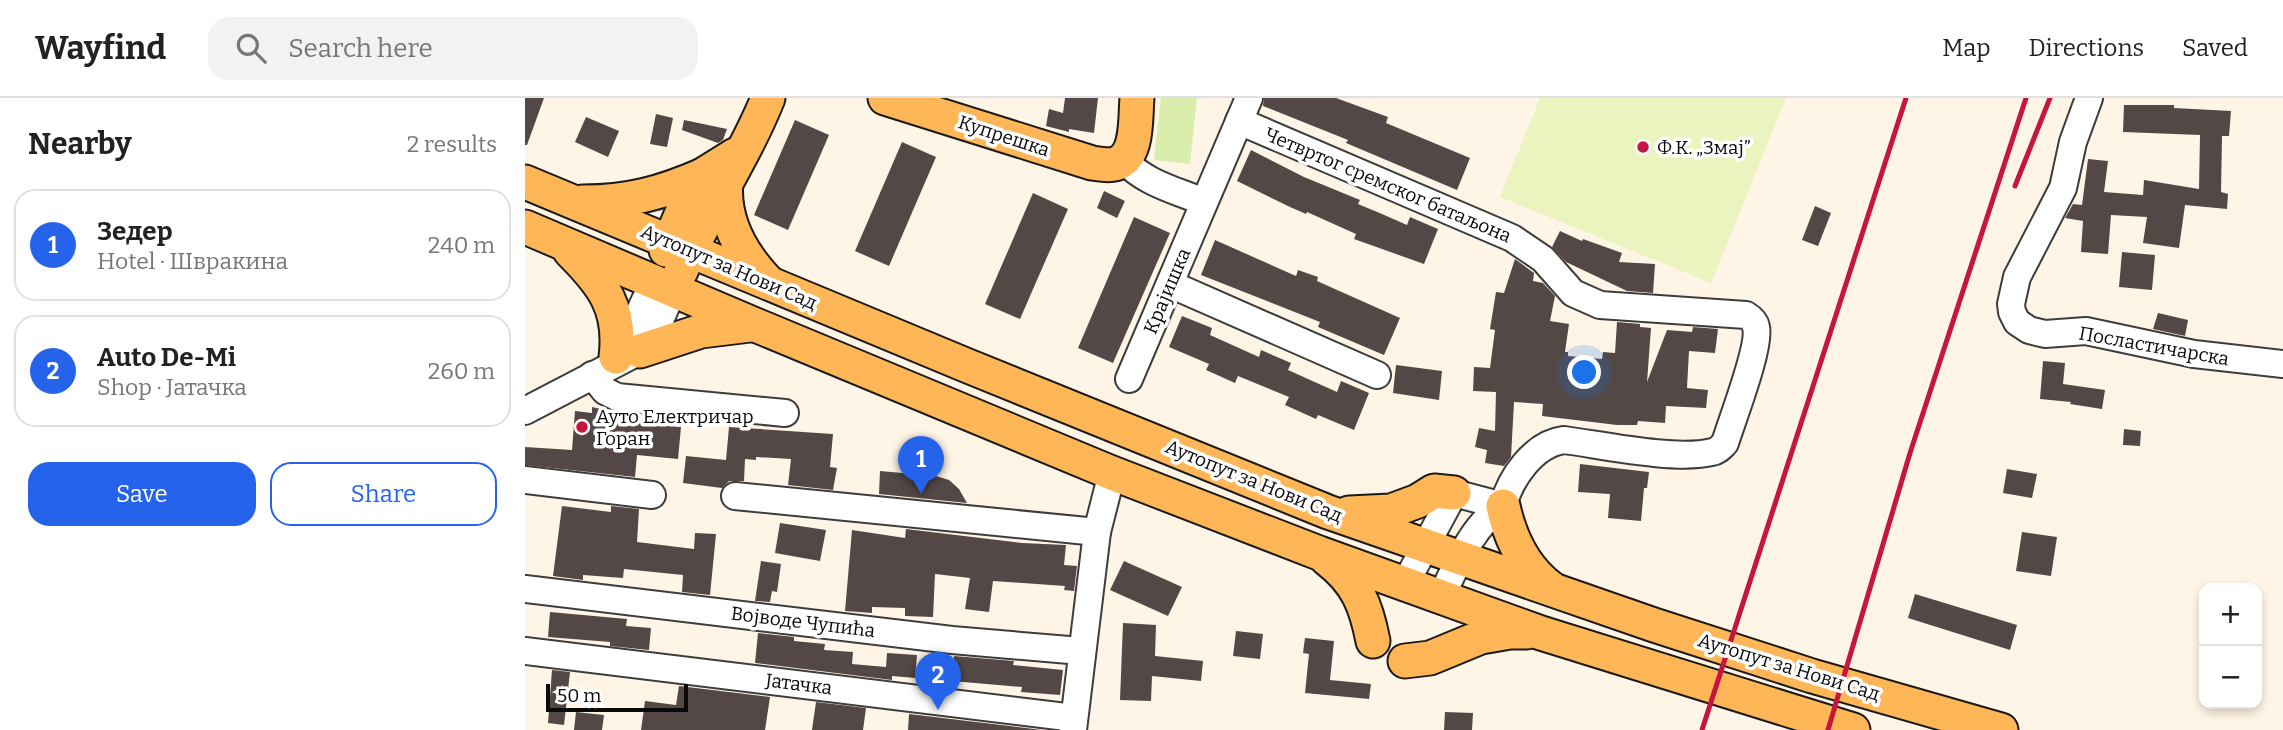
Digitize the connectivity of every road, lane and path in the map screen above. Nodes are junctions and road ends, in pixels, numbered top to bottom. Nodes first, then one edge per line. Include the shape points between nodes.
1 (768, 98) edge
2 (885, 98) edge
3 (1137, 98) edge
4 (2089, 98) edge
5 (949, 108) edge
6 (1244, 110) edge
7 (1123, 159) junction
8 (715, 178) junction
9 (525, 182) edge
10 (570, 202) junction
11 (1204, 202) junction
12 (525, 227) edge
13 (558, 240) junction
14 (679, 247) junction
15 (1170, 284) junction
16 (771, 285) junction
17 (664, 286) junction
18 (753, 324) junction
19 (615, 362) junction
20 (2283, 364) edge
21 (1377, 375) dead end
22 (1129, 379) dead end
23 (525, 411) edge
24 (785, 413) dead end
25 (1112, 473) junction
26 (525, 480) edge
27 (1454, 493) junction
28 (652, 495) dead end
29 (735, 496) dead end
30 (1503, 506) junction
31 (1328, 512) junction
32 (1097, 532) junction
33 (1425, 547) junction
34 (1319, 553) junction
35 (1460, 559) junction
36 (1405, 584) junction
37 (525, 589) edge
38 (1555, 591) junction
39 (1441, 597) junction
40 (1541, 633) junction
41 (1373, 641) dead end
42 (525, 651) edge
43 (1081, 651) junction
44 (1405, 662) dead end
45 (1073, 724) edge
46 (1853, 730) edge
47 (2001, 730) edge

1 - 8 main road via 746,146
2 - 5 main road, Купрешка
3 - 7 main road via 1132,148
4 - 20 street, Посластичарска via 2063,188 2017,277 2011,304 2017,322 2045,334 2086,331 2193,354
5 - 7 main road, Купрешка via 1092,163 1115,164
6 - 11 street, Крајишка
6 - 30 street, Четвртог сремског батаљона via 1512,238 1538,254 1579,297 1600,305 1746,315 1753,320 1755,346 1725,443 1719,449 1685,454 1553,441 1530,458 1513,481
7 - 11 street via 1150,181
8 - 10 main road via 627,200
8 - 14 main road via 687,201
8 - 16 main road via 732,229
9 - 10 main road, Аутопут за Нови Сад
10 - 14 main road, Аутопут за Нови Сад
11 - 15 street, Крајишка
12 - 13 main road
13 - 17 main road
13 - 19 main road via 603,287 612,304
14 - 16 main road, Аутопут за Нови Сад
14 - 17 main road
15 - 21 street
15 - 22 street, Крајишка
16 - 31 main road, Аутопут за Нови Сад
17 - 18 main road
17 - 19 street
18 - 19 main road via 701,331
18 - 25 main road
19 - 23 street
19 - 24 street via 605,391 617,397
25 - 32 street
25 - 34 main road
26 - 28 street
27 - 30 street
27 - 31 main road via 1434,491 1380,513
27 - 33 street
29 - 32 street
30 - 35 street via 1480,526
30 - 38 main road via 1520,555
31 - 33 main road, Аутопут за Нови Сад
32 - 43 street
33 - 35 main road, Аутопут за Нови Сад
33 - 36 street
34 - 36 main road
34 - 41 main road via 1355,586
35 - 38 main road, Аутопут за Нови Сад
35 - 39 street
36 - 39 main road
37 - 43 street, Војводе Чупића
38 - 47 main road, Аутопут за Нови Сад via 1812,676
39 - 40 main road
40 - 44 main road via 1497,634
40 - 46 main road
42 - 45 street, Јатачка
43 - 45 street

